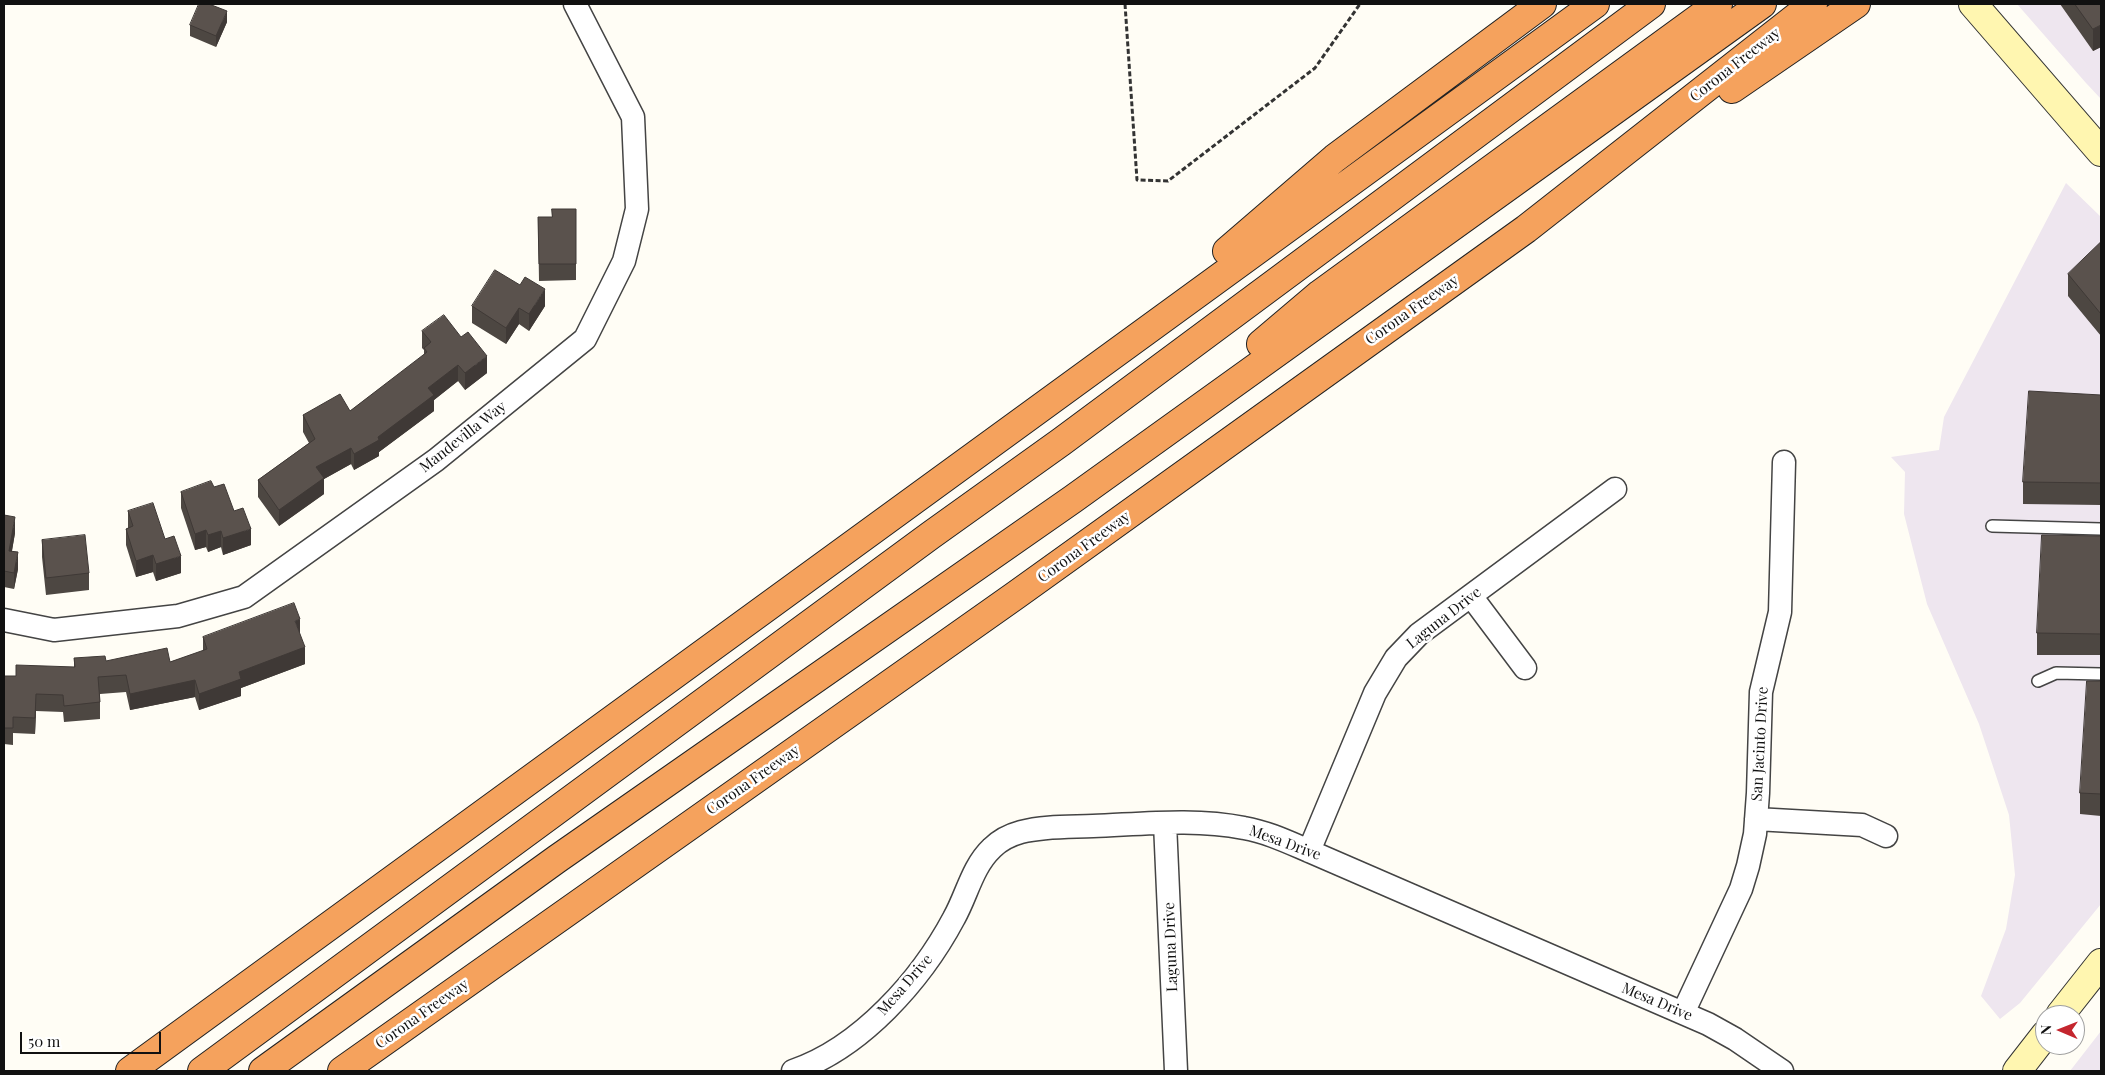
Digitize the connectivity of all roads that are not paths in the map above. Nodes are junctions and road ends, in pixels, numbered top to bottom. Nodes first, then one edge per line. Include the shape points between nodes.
1 (575, 4) edge
2 (1542, 4) edge
3 (1595, 4) edge
4 (1651, 4) edge
5 (1688, 4) edge
6 (1718, 4) edge
7 (1762, 4) edge
8 (1856, 4) edge
9 (1973, 4) edge
10 (1822, 12) edge
11 (2101, 151) edge
12 (1084, 375) junction
13 (1061, 442) junction
14 (1784, 462) dead end
15 (1615, 489) dead end
16 (1083, 492) junction
17 (1992, 526) dead end
18 (2101, 529) edge
19 (1471, 596) junction
20 (4, 620) edge
21 (1525, 668) dead end
22 (2101, 674) edge
23 (2038, 681) dead end
24 (1756, 820) junction
25 (1166, 823) junction
26 (1886, 836) dead end
27 (1309, 850) junction
28 (2101, 963) edge
29 (2068, 1005) edge
30 (1683, 1013) junction
31 (2035, 1048) edge
32 (130, 1071) edge
33 (202, 1071) edge
34 (263, 1071) edge
35 (342, 1071) edge
36 (792, 1071) edge
37 (1176, 1071) edge
38 (1782, 1071) edge
39 (2017, 1071) edge

1 - 20 street, Mandevilla Way via 633,117 637,209 624,261 585,339 436,460 244,597 178,616 54,630
2 - 12 highway via 1335,158
3 - 12 highway
4 - 13 highway
5 - 13 highway via 1307,277
6 - 16 highway via 1320,294
7 - 16 highway
8 - 10 highway, Corona Freeway
9 - 11 main road
10 - 35 highway, Corona Freeway via 1016,595
12 - 32 highway
13 - 33 highway
14 - 24 street, San Jacinto Drive via 1780,612 1761,692
15 - 19 street, Laguna Drive
16 - 34 highway via 557,859
17 - 18 lane
19 - 21 street
19 - 27 street, Laguna Drive via 1419,634 1389,668 1372,698
22 - 23 lane via 2056,673
24 - 26 street via 1862,825
24 - 30 street, San Jacinto Drive via 1741,889
25 - 27 street, Mesa Drive via 1243,828
25 - 36 street, Mesa Drive via 1035,829 1004,838 990,849 980,864 955,917 917,976 850,1039 829,1054
25 - 37 street, Laguna Drive
27 - 30 street, Mesa Drive
28 - 29 main road
30 - 38 street, Mesa Drive via 1721,1031
31 - 39 main road

